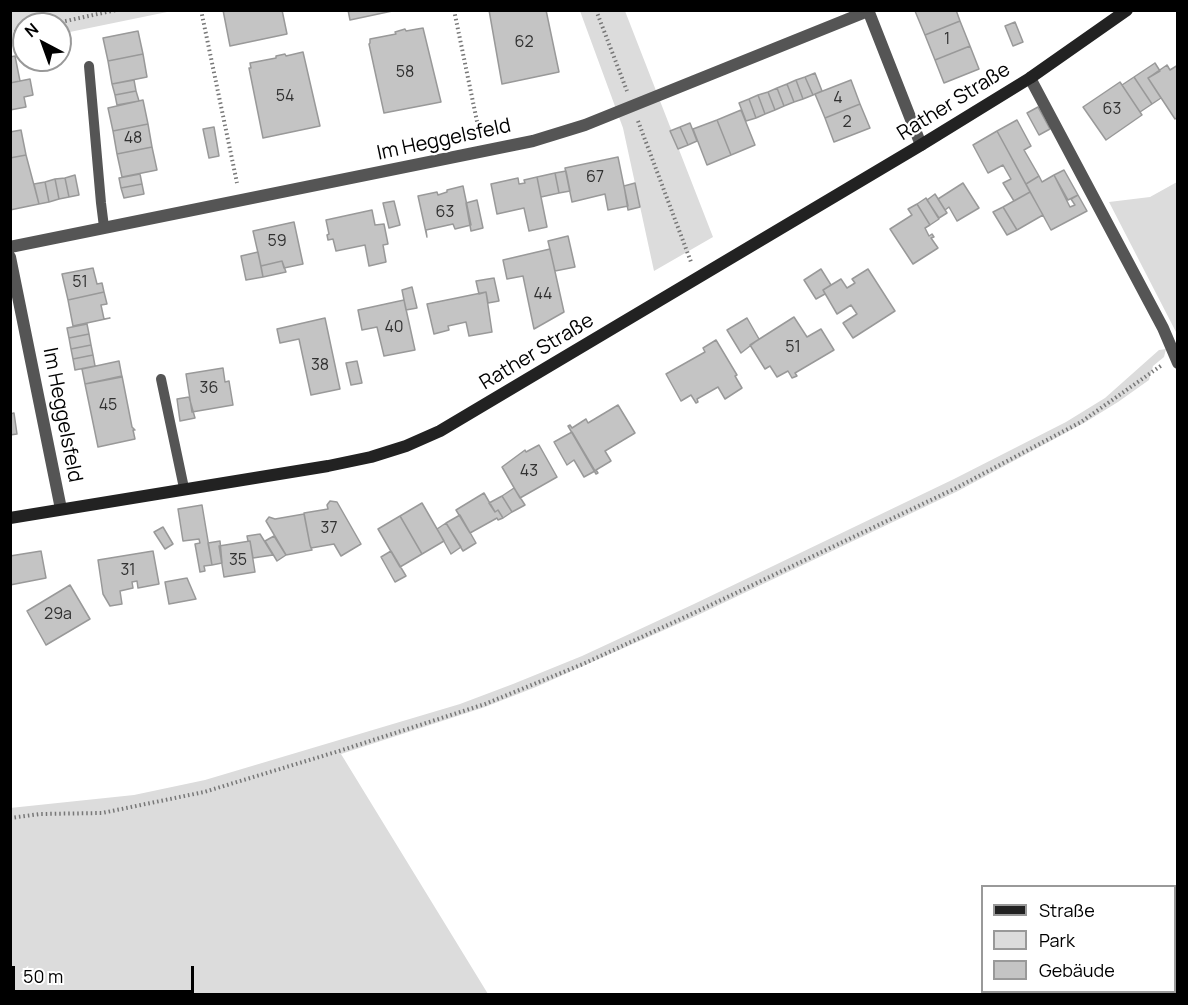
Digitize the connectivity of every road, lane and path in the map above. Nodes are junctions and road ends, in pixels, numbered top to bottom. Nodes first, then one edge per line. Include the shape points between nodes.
1 (116, 10) edge
2 (201, 10) edge
3 (454, 10) edge
4 (596, 10) edge
5 (1127, 10) edge
6 (868, 11) edge
7 (72, 20) edge
8 (89, 66) dead end
9 (1030, 78) junction
10 (633, 106) junction
11 (921, 145) junction
12 (484, 152) junction
13 (240, 201) junction
14 (104, 227) junction
15 (10, 247) edge
16 (10, 257) edge
17 (698, 280) junction
18 (1176, 359) edge
19 (161, 379) dead end
20 (184, 488) junction
21 (61, 510) junction
22 (10, 518) edge
23 (10, 818) edge

1 - 7 path
2 - 13 path
3 - 12 path
4 - 10 path
5 - 9 street, Rather Straße
6 - 10 street, Im Heggelsfeld
6 - 11 street
8 - 14 lane
9 - 11 street, Rather Straße
9 - 18 street, Rather Straße
10 - 12 street, Im Heggelsfeld via 585,125
10 - 17 path
11 - 17 street, Rather Straße
12 - 13 street, Im Heggelsfeld
13 - 14 street, Im Heggelsfeld
14 - 15 street, Im Heggelsfeld
16 - 21 street, Im Heggelsfeld
17 - 20 street, Rather Straße via 440,431 406,446 328,466
18 - 23 path via 1081,422 956,488 688,616 485,704 204,792 102,813
19 - 20 lane
20 - 21 street, Rather Straße
21 - 22 street, Rather Straße

